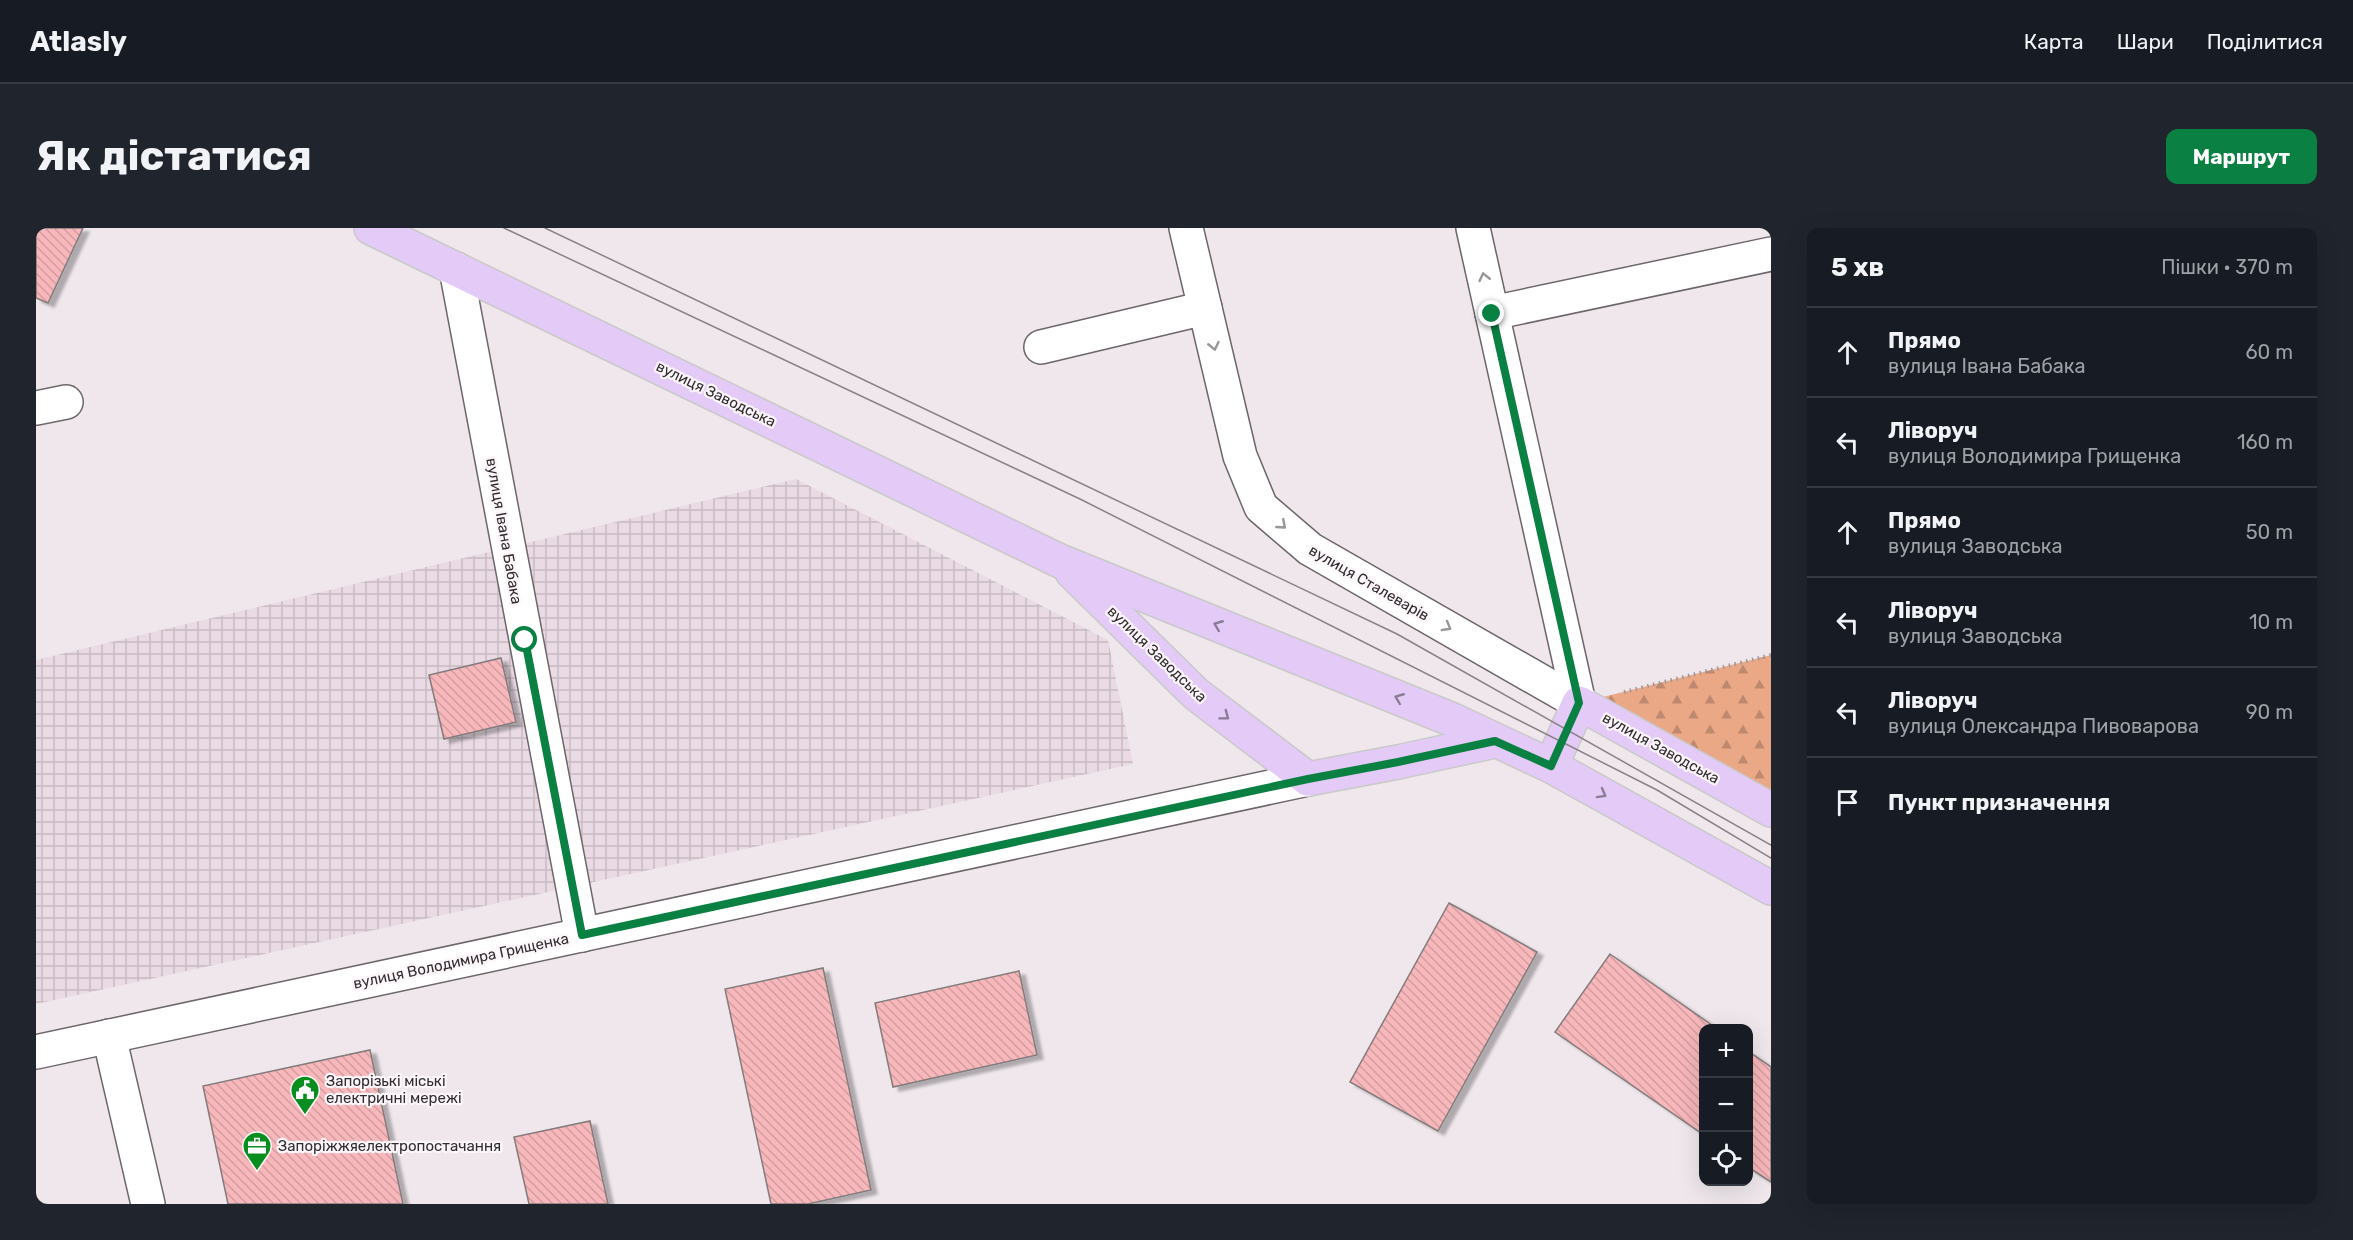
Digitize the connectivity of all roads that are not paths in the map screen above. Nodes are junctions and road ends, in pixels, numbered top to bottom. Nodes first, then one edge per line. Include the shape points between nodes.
1 (371, 228) edge
2 (1186, 228) edge
3 (1473, 228) edge
4 (1771, 254) edge
5 (456, 269) junction
6 (1205, 308) junction
7 (1492, 314) junction
8 (1041, 347) dead end
9 (1060, 561) junction
10 (1579, 703) junction
11 (1495, 741) junction
12 (1551, 766) junction
13 (1308, 779) junction
14 (1771, 810) edge
15 (1771, 888) edge
16 (582, 935) junction
17 (109, 1036) junction
18 (36, 1052) edge
19 (148, 1204) edge

1 - 5 main road, вулиця Заводська
2 - 6 street, вулиця Сталеварів
7 -> 3 street
4 - 7 street
5 - 9 main road, вулиця Заводська
5 - 16 street, вулиця Івана Бабака
6 - 8 street
6 -> 10 street, вулиця Сталеварів via 1239,456 1262,507 1310,549
7 - 10 street
11 -> 9 main road, вулиця Заводська via 1453,720
9 -> 13 main road, вулиця Заводська via 1196,694
10 - 12 main road
10 - 14 main road, вулиця Заводська
11 - 12 main road, вулиця Заводська
11 - 13 main road
12 -> 15 main road, вулиця Заводська
13 - 16 street, вулиця Володимира Грищенка
16 - 17 street, вулиця Володимира Грищенка
17 - 18 street, вулиця Володимира Грищенка
17 - 19 street

